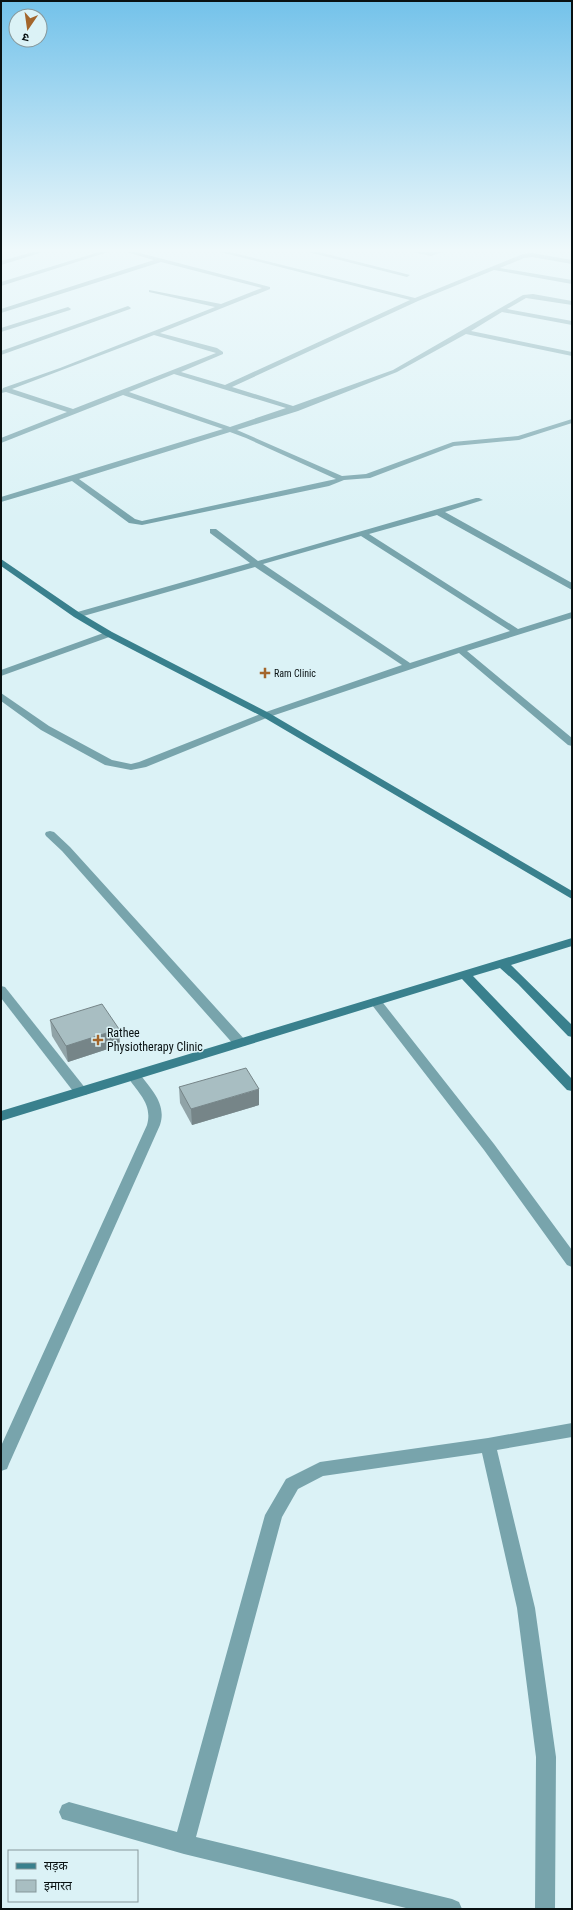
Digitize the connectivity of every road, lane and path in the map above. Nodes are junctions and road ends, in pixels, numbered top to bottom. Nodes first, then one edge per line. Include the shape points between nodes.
1 (34, 341) edge
2 (133, 341) edge
3 (185, 341) edge
4 (327, 341) edge
5 (449, 341) edge
6 (509, 341) edge
7 (1, 353) edge
8 (572, 354) edge
9 (175, 372) junction
10 (227, 387) junction
11 (3, 390) edge
12 (122, 392) junction
13 (295, 409) junction
14 (74, 412) junction
15 (572, 420) edge
16 (229, 430) junction
17 (1, 441) edge
18 (74, 478) junction
19 (340, 478) junction
20 (1, 500) edge
21 (479, 500) dead end
22 (438, 512) junction
23 (213, 531) dead end
24 (361, 533) junction
25 (1, 562) edge
26 (257, 564) junction
27 (572, 587) edge
28 (77, 615) junction
29 (572, 615) edge
30 (562, 618) junction
31 (572, 625) edge
32 (516, 632) junction
33 (109, 634) junction
34 (460, 650) junction
35 (410, 666) junction
36 (1, 673) edge
37 (1, 696) edge
38 (266, 715) junction
39 (572, 743) edge
40 (50, 834) dead end
41 (572, 896) edge
42 (572, 942) edge
43 (503, 964) junction
44 (466, 976) junction
45 (1, 990) edge
46 (376, 1002) junction
47 (572, 1033) edge
48 (240, 1044) junction
49 (134, 1076) junction
50 (572, 1087) edge
51 (81, 1092) junction
52 (1, 1116) edge
53 (572, 1261) edge
54 (572, 1430) edge
55 (488, 1445) junction
56 (1, 1464) edge
57 (69, 1812) dead end
58 (184, 1844) junction
59 (452, 1909) edge
60 (545, 1909) edge

1 - 7 street
2 - 11 street
3 - 9 street via 221,352
4 - 10 street
5 - 13 street via 395,371
6 - 8 street
9 - 10 street
9 - 12 street
10 - 13 street
11 - 14 street
12 - 14 street
12 - 16 street
13 - 16 street
14 - 17 street
15 - 19 street via 519,438 453,444 367,476
16 - 18 street
16 - 19 street via 262,441
18 - 19 street via 132,521 142,523 329,484 337,482
18 - 20 street
21 - 22 street
22 - 24 street
22 - 27 street
23 - 26 street
24 - 26 street
24 - 32 street
25 - 28 street
26 - 28 street
26 - 35 street
28 - 33 street
29 - 30 street
30 - 31 street
30 - 32 street
32 - 34 street
33 - 36 street
33 - 38 street
34 - 35 street
34 - 39 street
35 - 38 street
37 - 38 street via 73,745 108,762 131,767 142,765
38 - 41 street
40 - 48 street
42 - 43 street
43 - 44 street
43 - 47 street via 522,980
44 - 46 street
44 - 50 street
45 - 51 street
46 - 48 street
46 - 53 street via 489,1147
48 - 49 street
49 - 51 street
49 - 56 street via 156,1110 148,1143
51 - 52 street
54 - 55 street
55 - 58 street via 320,1469 292,1484 274,1516
55 - 60 street via 526,1608 546,1757
57 - 58 street
58 - 59 street

